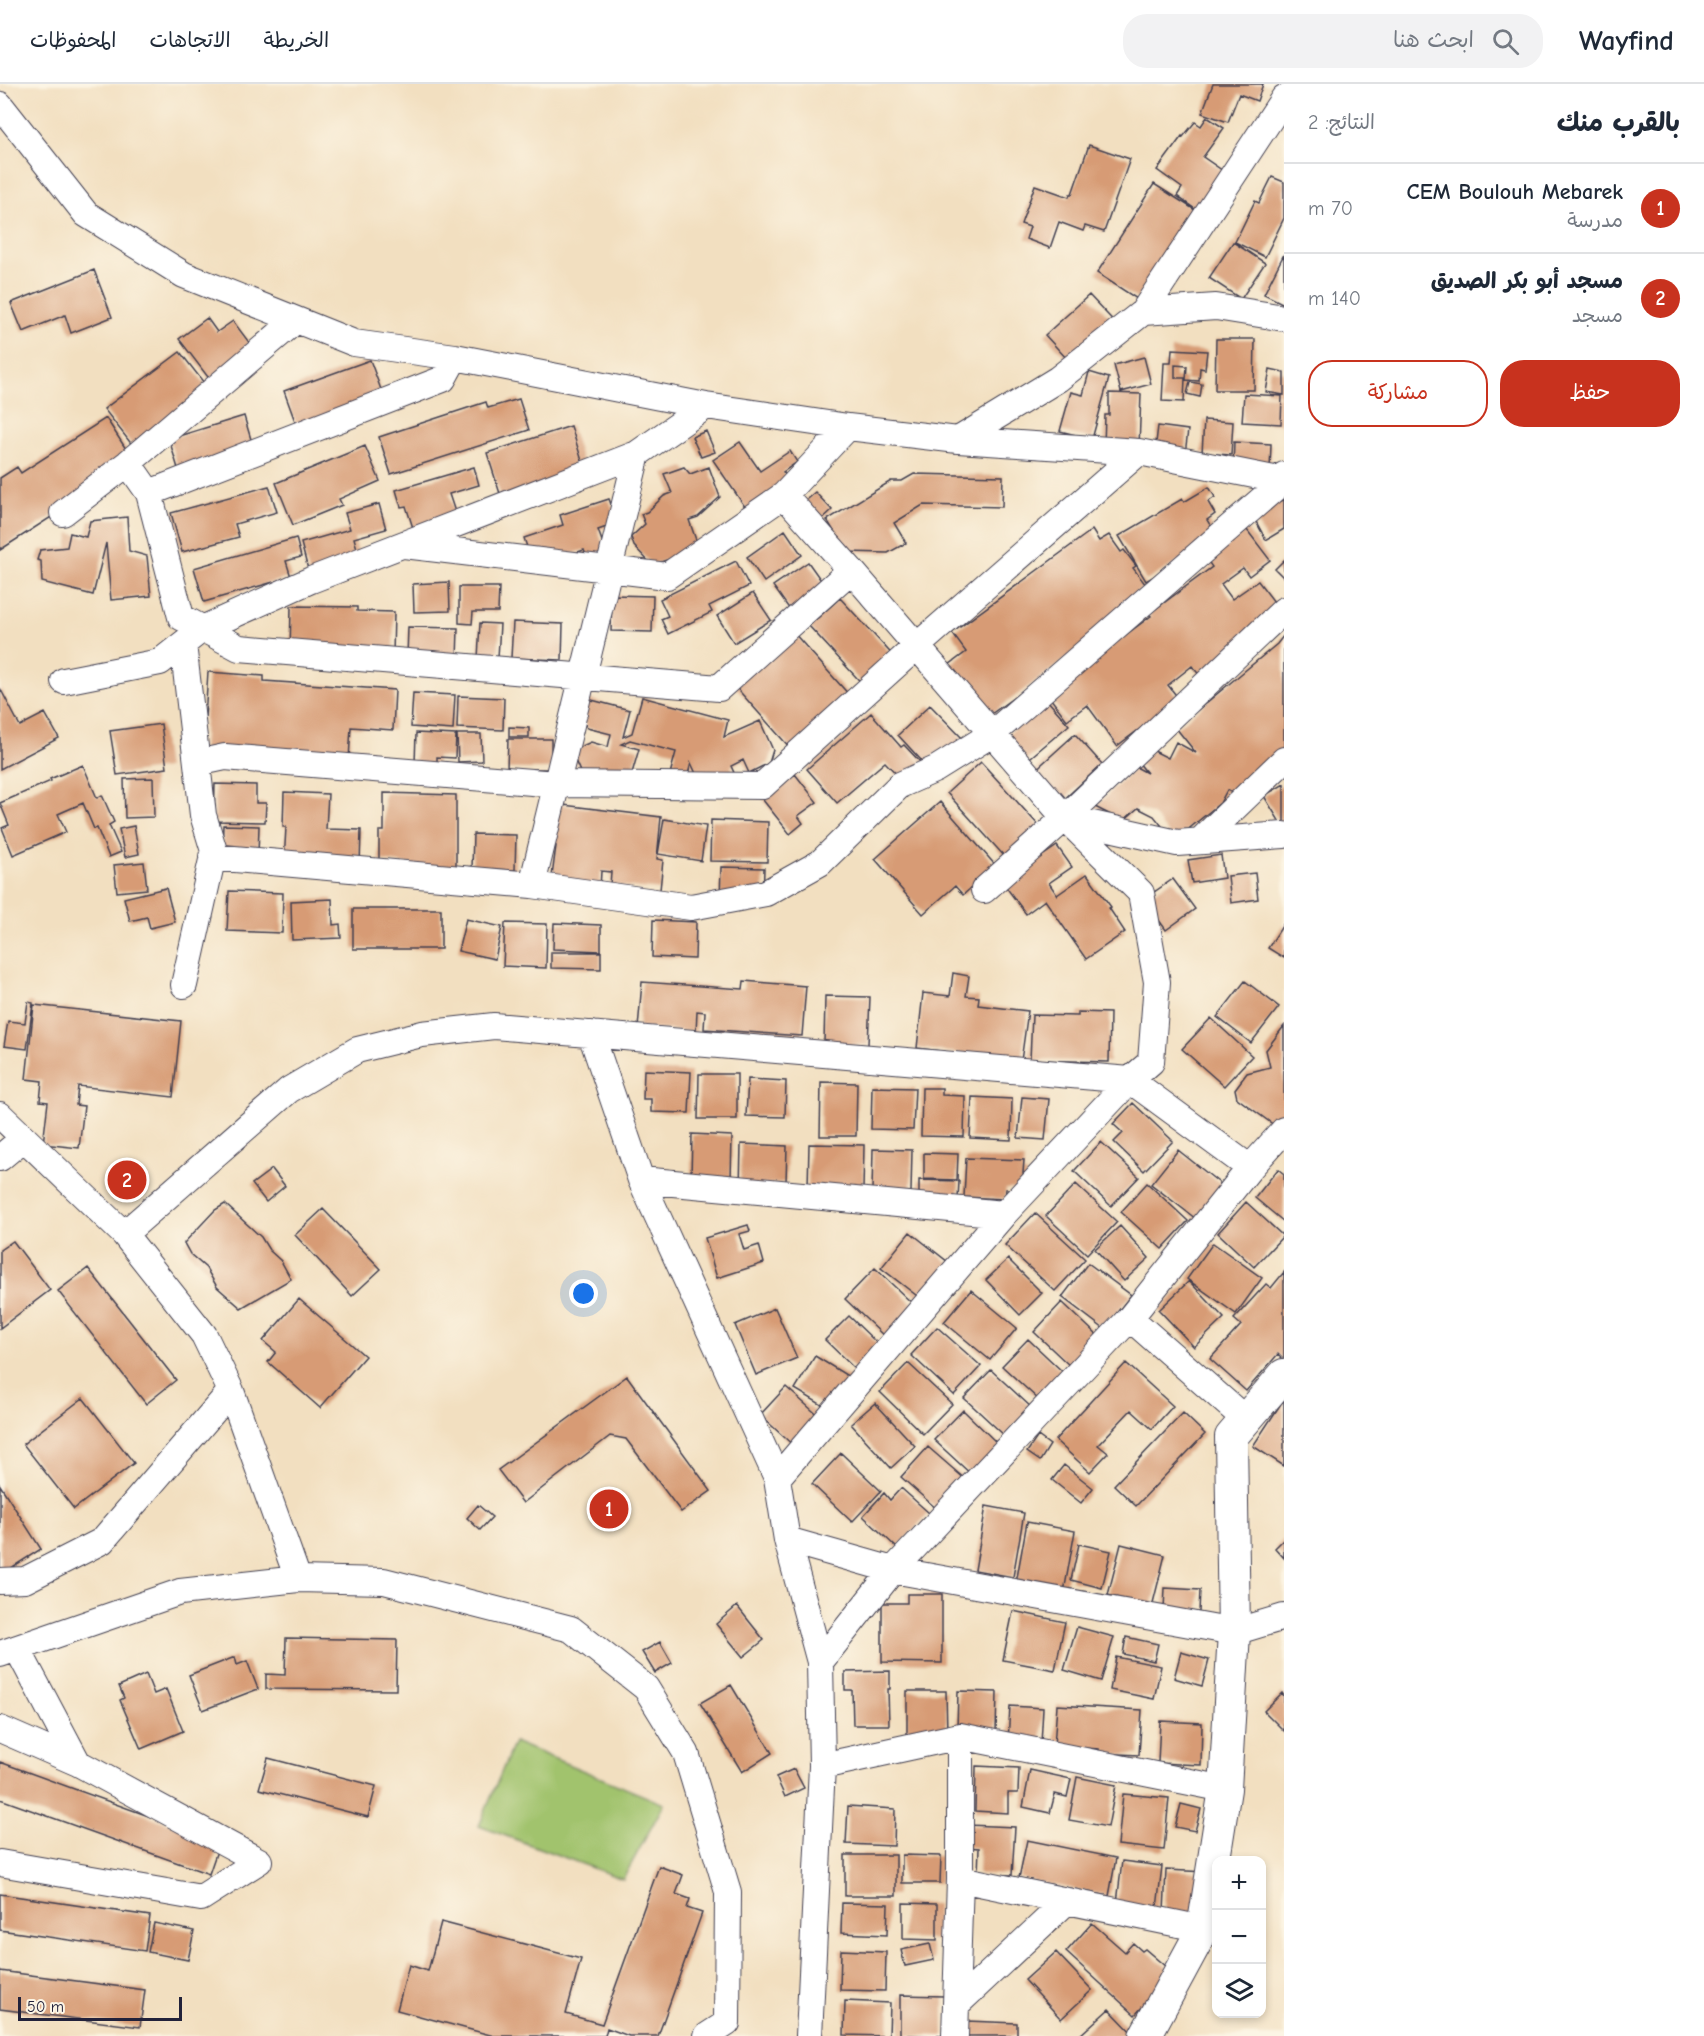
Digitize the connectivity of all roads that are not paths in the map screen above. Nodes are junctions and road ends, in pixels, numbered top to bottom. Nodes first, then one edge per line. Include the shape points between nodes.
1 (1284, 98) edge
2 (0, 105) edge
3 (1143, 312) junction
4 (1284, 318) edge
5 (296, 320) junction
6 (455, 357) junction
7 (706, 406) junction
8 (848, 427) junction
9 (958, 440) junction
10 (1139, 452) junction
11 (637, 454) junction
12 (128, 463) junction
13 (1284, 479) edge
14 (149, 493) junction
15 (784, 495) junction
16 (63, 513) dead end
17 (401, 545) junction
18 (609, 569) junction
19 (851, 570) junction
20 (1284, 610) edge
21 (192, 636) junction
22 (917, 646) junction
23 (583, 677) junction
24 (64, 681) dead end
25 (992, 734) junction
26 (1284, 760) edge
27 (197, 764) junction
28 (556, 784) junction
29 (1065, 818) junction
30 (1284, 835) edge
31 (1200, 841) junction
32 (212, 857) junction
33 (532, 885) junction
34 (984, 890) dead end
35 (184, 986) dead end
36 (591, 1034) junction
37 (1130, 1080) junction
38 (0, 1115) edge
39 (1284, 1130) edge
40 (24, 1138) junction
41 (0, 1158) edge
42 (1250, 1167) junction
43 (641, 1180) junction
44 (1004, 1214) junction
45 (124, 1234) junction
46 (1130, 1318) junction
47 (1284, 1375) edge
48 (231, 1391) junction
49 (1246, 1420) junction
50 (777, 1478) junction
51 (787, 1540) junction
52 (892, 1570) junction
53 (298, 1579) junction
54 (0, 1581) edge
55 (1284, 1617) edge
56 (1234, 1632) junction
57 (8, 1651) edge
58 (820, 1662) junction
59 (0, 1729) edge
60 (960, 1736) junction
61 (78, 1763) junction
62 (822, 1766) junction
63 (1225, 1789) junction
64 (0, 1863) edge
65 (960, 1879) junction
66 (1067, 1901) junction
67 (1203, 1929) junction
68 (957, 2004) junction
69 (722, 2032) edge
70 (809, 2036) edge
71 (955, 2036) edge
72 (1145, 2036) edge

1 - 3 street
2 - 5 street via 86,214 184,275
3 - 4 street via 1216,307
3 - 9 street via 1058,379
5 - 6 street via 354,343
5 - 12 street
6 - 7 street
6 - 14 street via 444,379
7 - 8 street
7 - 11 street
8 - 9 street
8 - 15 street
9 - 10 street
10 - 13 street
10 - 22 street
11 - 17 street
11 - 18 street
12 - 14 street
12 - 16 street
13 - 25 street
14 - 21 street via 180,617
15 - 18 street via 667,576
15 - 19 street
17 - 18 street
17 - 21 street via 311,580
18 - 23 street
19 - 22 street
19 - 23 street via 719,687
20 - 29 street
21 - 23 street via 239,648
21 - 24 street via 160,662
21 - 27 street
22 - 25 street
22 - 28 street via 762,786
23 - 28 street
25 - 29 street
25 - 33 street via 936,769 900,785 820,863 766,893 691,907
26 - 31 street
27 - 28 street via 225,757
27 - 32 street
28 - 33 street
29 - 31 street via 1177,843
29 - 34 street
29 - 37 street via 1141,893 1157,982 1150,1062
30 - 31 street
32 - 33 street
32 - 35 street
36 - 37 street
36 - 43 street
36 - 45 street via 494,1026 422,1034 357,1050 289,1090
37 - 42 street
37 - 44 street
38 - 40 street
39 - 42 street
40 - 41 street
40 - 45 street
42 - 46 street
43 - 44 street
43 - 50 street
44 - 50 street
45 - 48 street via 204,1335
46 - 49 street
46 - 52 street
47 - 49 street
48 - 53 street
48 - 54 street via 102,1541 25,1580
49 - 56 street via 1231,1437
50 - 51 street
51 - 52 street
51 - 58 street
52 - 56 street
52 - 58 street
53 - 57 street via 180,1592
53 - 69 street via 384,1581 572,1629 646,1688 686,1753 728,1892
55 - 56 street
56 - 63 street
57 - 61 street
58 - 62 street
59 - 61 street
60 - 62 street
60 - 63 street
60 - 65 street
61 - 64 street via 259,1861 201,1898
62 - 70 street
63 - 67 street
65 - 66 street
65 - 68 street
66 - 67 street
66 - 68 street
67 - 72 street
68 - 71 street

